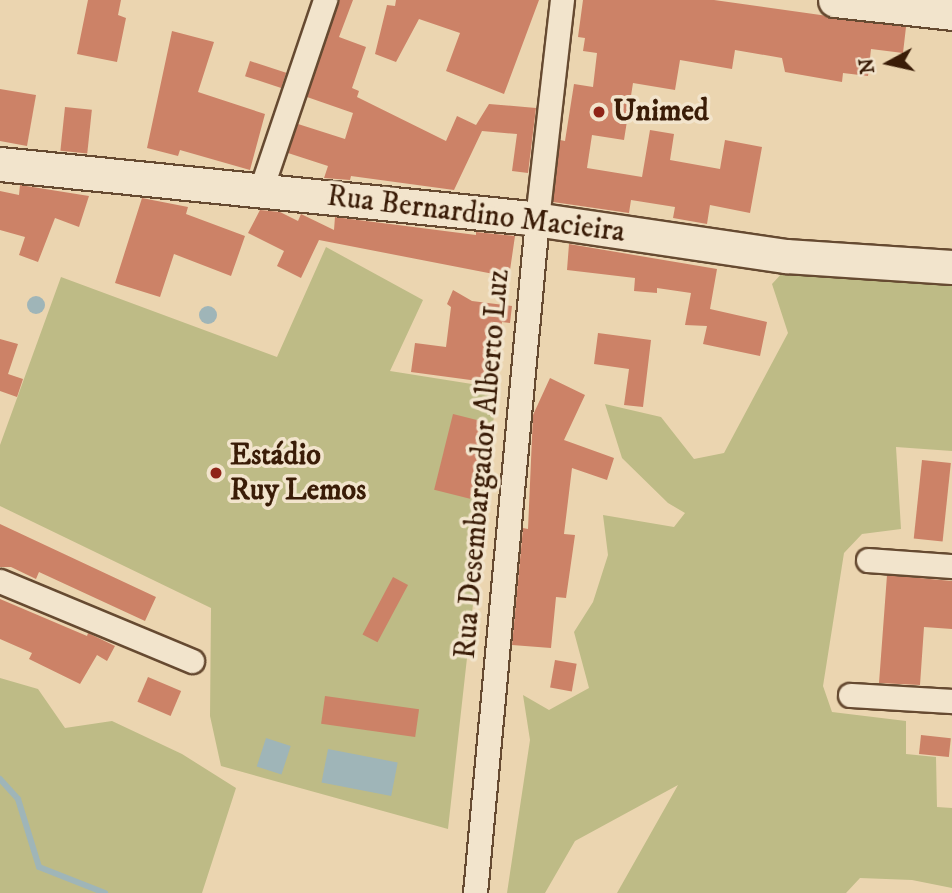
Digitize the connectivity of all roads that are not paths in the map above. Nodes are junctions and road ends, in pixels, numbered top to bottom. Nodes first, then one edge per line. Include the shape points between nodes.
1 (325, 0) edge
2 (562, 0) edge
3 (835, 0) edge
4 (948, 8) edge
5 (0, 164) edge
6 (260, 192) junction
7 (537, 219) junction
8 (952, 267) edge
9 (868, 560) dead end
10 (952, 566) edge
11 (0, 581) edge
12 (192, 661) dead end
13 (850, 695) dead end
14 (952, 702) edge
15 (475, 893) edge

1 - 6 street
2 - 7 street, Rua Desembargador Alberto Luz
3 - 4 main road
5 - 6 main road, Rua Bernardino Macieira
6 - 7 main road, Rua Bernardino Macieira
7 - 8 main road, Rua Bernardino Macieira via 786,256
7 - 15 street, Rua Desembargador Alberto Luz
9 - 10 street
11 - 12 street
13 - 14 street

